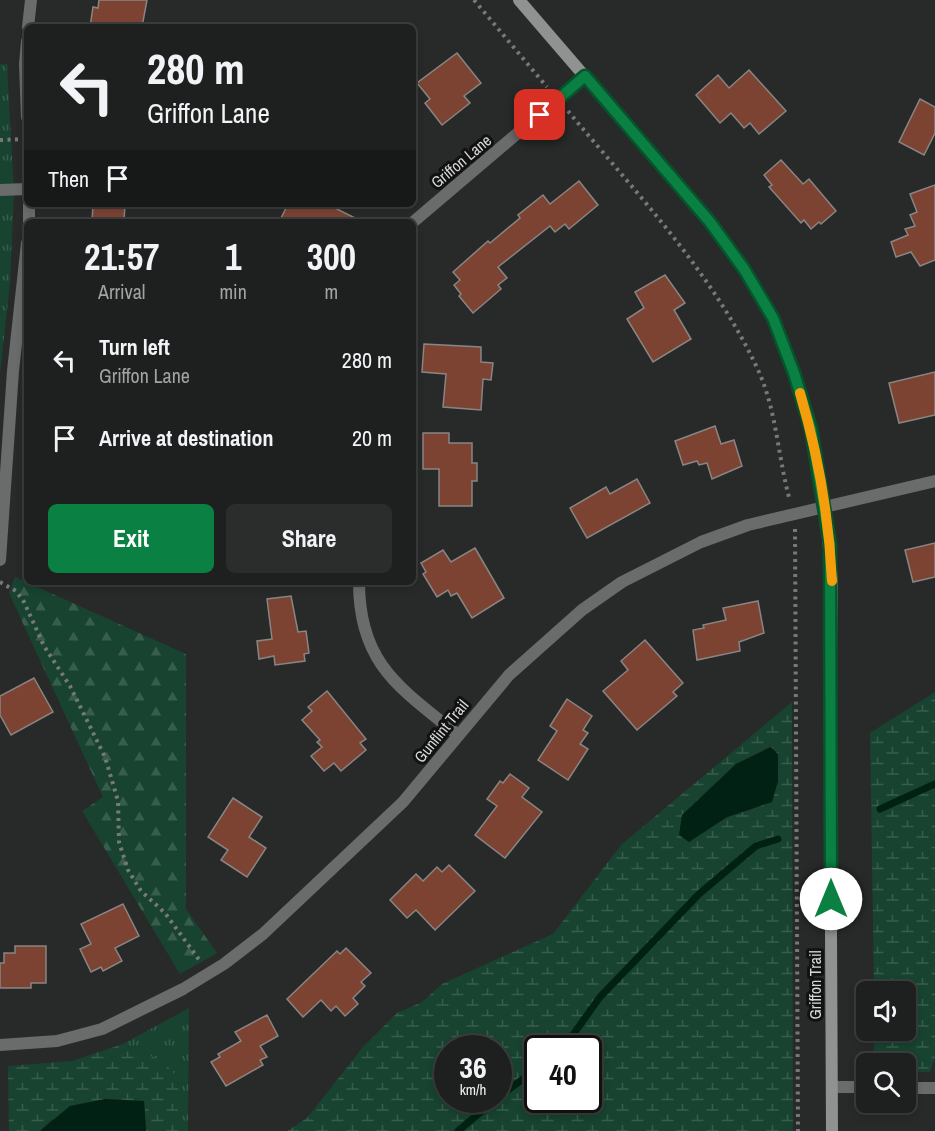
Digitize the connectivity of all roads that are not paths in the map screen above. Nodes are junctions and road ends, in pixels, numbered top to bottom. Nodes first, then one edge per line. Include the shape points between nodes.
1 (31, 0) edge
2 (519, 0) edge
3 (28, 24) edge
4 (585, 76) junction
5 (24, 189) edge
6 (0, 190) edge
7 (416, 220) edge
8 (24, 269) edge
9 (935, 481) edge
10 (825, 506) junction
11 (0, 560) edge
12 (359, 585) edge
13 (458, 735) junction
14 (0, 1045) edge
15 (832, 1087) junction
16 (856, 1087) edge
17 (916, 1088) edge
18 (935, 1088) edge
19 (832, 1131) edge

1 - 3 street
2 - 4 street, Griffon Trail
4 - 7 street, Griffon Lane
4 - 10 street, Griffon Trail via 710,222 773,318 811,429
5 - 6 street
8 - 11 street via 12,371
9 - 10 street, Gunflint Trail
10 - 13 street, Gunflint Trail via 701,542 622,582 545,641 509,675
10 - 15 street, Griffon Trail via 832,580
12 - 13 street via 362,624 372,651 387,674
13 - 14 street, Gunflint Trail via 403,802 263,934 206,975 102,1029 57,1041
15 - 16 street
15 - 19 street, Griffon Trail
17 - 18 street

